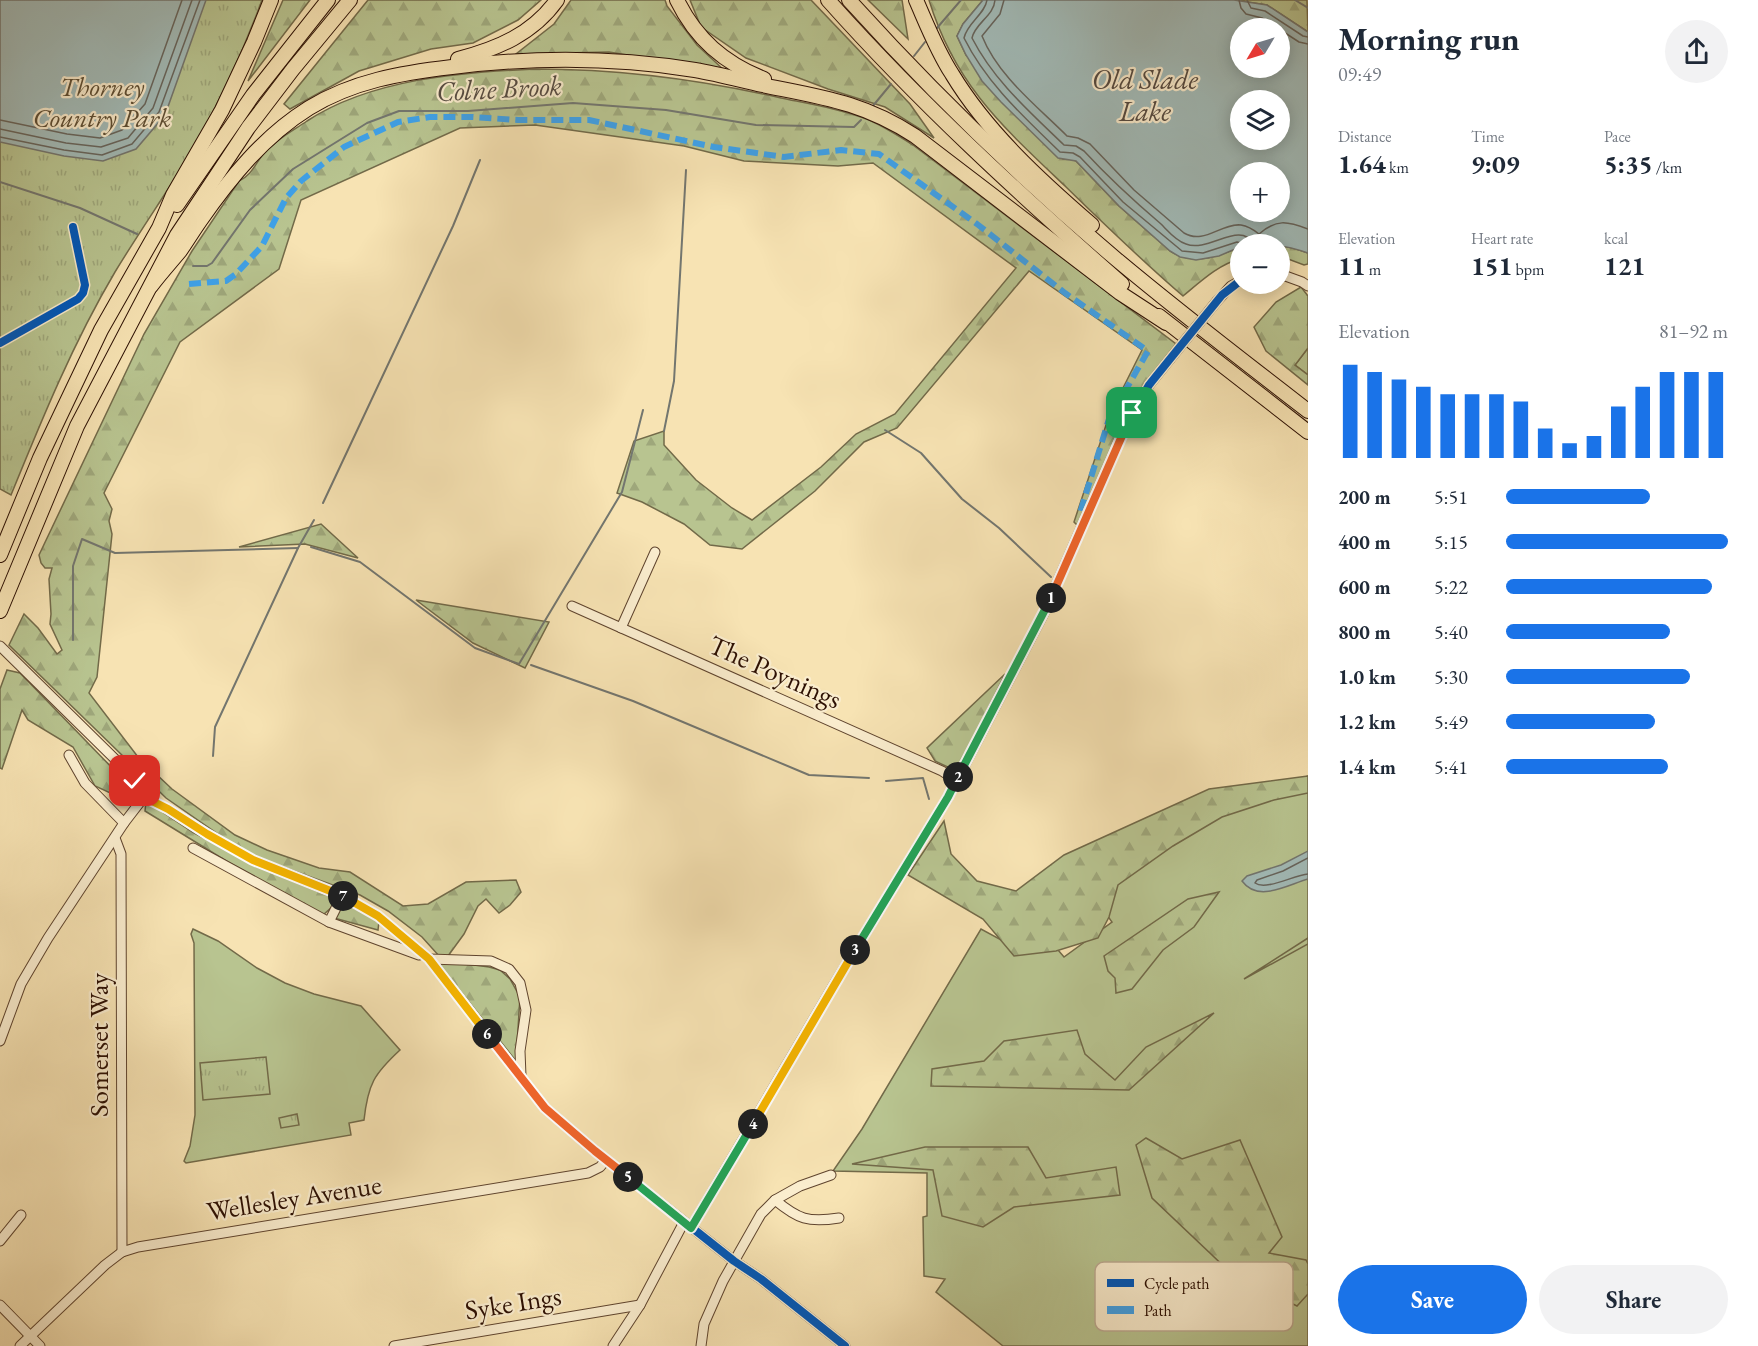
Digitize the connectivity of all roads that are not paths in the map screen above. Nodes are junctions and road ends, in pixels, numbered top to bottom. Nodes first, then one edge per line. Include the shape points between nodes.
1 (271, 0) edge
2 (328, 0) edge
3 (350, 0) edge
4 (557, 0) edge
5 (677, 0) edge
6 (828, 0) edge
7 (849, 0) edge
8 (919, 2) edge
9 (429, 68) junction
10 (797, 91) junction
11 (159, 228) junction
12 (1290, 278) edge
13 (151, 286) junction
14 (1308, 286) edge
15 (1230, 287) edge
16 (1176, 308) junction
17 (1166, 323) junction
18 (1308, 411) edge
19 (1308, 432) edge
20 (655, 552) dead end
21 (0, 555) edge
22 (572, 606) dead end
23 (0, 611) edge
24 (621, 628) junction
25 (0, 646) edge
26 (69, 755) dead end
27 (953, 787) junction
28 (144, 797) junction
29 (124, 823) junction
30 (115, 838) junction
31 (193, 848) dead end
32 (342, 896) junction
33 (329, 922) junction
34 (428, 959) junction
35 (0, 1041) edge
36 (521, 1076) junction
37 (606, 1160) junction
38 (831, 1175) dead end
39 (775, 1200) junction
40 (21, 1215) dead end
41 (839, 1218) dead end
42 (687, 1225) junction
43 (0, 1242) edge
44 (122, 1252) junction
45 (734, 1261) junction
46 (0, 1305) edge
47 (640, 1305) junction
48 (31, 1337) junction
49 (20, 1346) edge
50 (40, 1346) edge
51 (394, 1346) edge
52 (613, 1346) edge
53 (701, 1346) edge
54 (845, 1346) edge

1 - 11 highway via 227,100 173,195
2 - 11 highway via 267,76
3 - 13 highway via 223,164 177,235
4 - 9 highway via 540,20 513,39
5 - 10 highway via 690,24 716,53 750,73
6 - 17 highway via 994,170
7 - 16 highway via 983,138
8 - 16 highway via 948,68 984,117 1037,174 1134,263
9 - 10 highway via 535,59 611,61 696,70
9 - 13 highway via 349,88 284,125 233,177
10 - 17 highway via 848,103 898,125 1120,293
11 - 21 highway via 101,330 40,458
12 - 14 street
13 - 23 highway via 74,433
15 - 27 street, bridge via 1149,385 1126,425 1044,614
16 - 18 highway
17 - 19 highway
20 - 24 street
22 - 24 street, The Poynings
24 - 27 street, The Poynings via 942,771
25 - 28 street via 123,767
26 - 29 street via 85,783
27 - 42 street
28 - 29 street
28 - 32 street via 253,860
29 - 30 street
30 - 35 street via 21,984
30 - 44 street, Somerset Way via 121,854
31 - 33 street
32 - 33 street
32 - 34 street via 378,916
33 - 34 street
34 - 36 street
34 - 36 street via 491,961 509,969 520,983 526,1010
36 - 37 street via 545,1108
37 - 42 street
37 - 44 street, Wellesley Avenue via 588,1173
38 - 39 street
39 - 41 street via 802,1218 819,1222
39 - 45 street
40 - 43 street
42 - 45 street
42 - 47 street
44 - 48 street, Wellesley Avenue
45 - 53 street via 704,1324
45 - 54 street
46 - 48 street
47 - 51 street, Syke Ings
47 - 52 street
48 - 49 street, Wellesley Avenue
48 - 50 street

